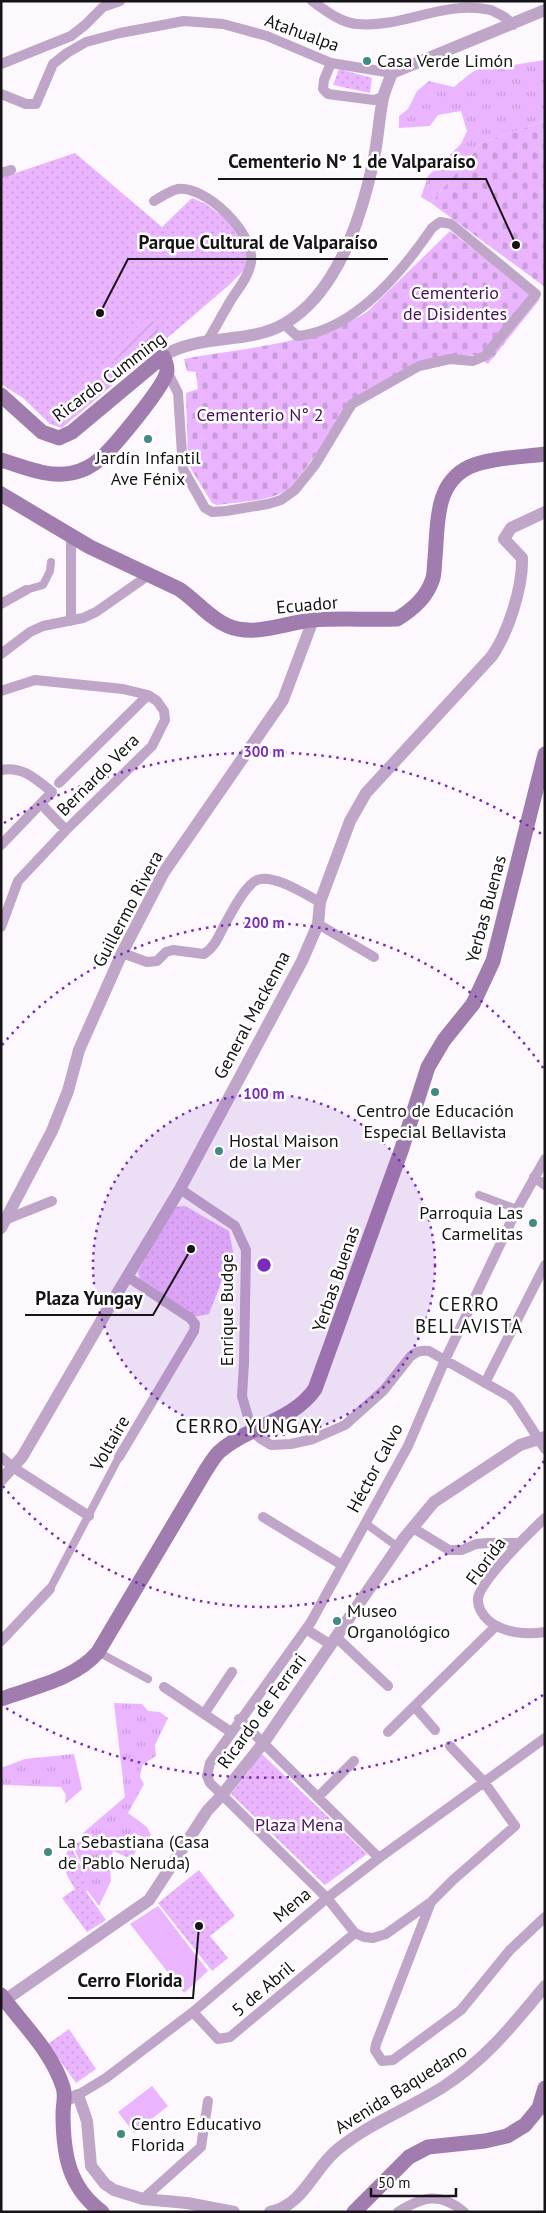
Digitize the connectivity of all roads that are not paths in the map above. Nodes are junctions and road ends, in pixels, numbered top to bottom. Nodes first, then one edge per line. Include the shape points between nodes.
1 (120, 1) edge
2 (312, 1) edge
3 (100, 4) edge
4 (545, 10) edge
5 (513, 25) junction
6 (114, 35) junction
7 (71, 36) junction
8 (330, 63) junction
9 (1, 64) edge
10 (392, 73) junction
11 (1, 94) edge
12 (383, 98) junction
13 (154, 201) dead end
14 (284, 324) junction
15 (208, 340) junction
16 (165, 363) junction
17 (1, 395) edge
18 (545, 454) edge
19 (1, 460) edge
20 (1, 494) edge
21 (545, 512) edge
22 (71, 536) junction
23 (51, 562) dead end
24 (149, 575) junction
25 (26, 590) joint
26 (1, 604) edge
27 (313, 620) junction
28 (71, 621) junction
29 (1, 654) edge
30 (1, 690) edge
31 (148, 695) junction
32 (545, 754) edge
33 (1, 770) edge
34 (59, 783) dead end
35 (40, 804) junction
36 (66, 830) junction
37 (1, 845) edge
38 (320, 902) junction
39 (318, 924) junction
40 (1, 927) edge
41 (122, 953) junction
42 (374, 957) dead end
43 (545, 1159) edge
44 (534, 1177) junction
45 (545, 1185) edge
46 (180, 1189) junction
47 (478, 1195) dead end
48 (52, 1201) dead end
49 (517, 1209) junction
50 (4, 1223) edge
51 (545, 1265) edge
52 (128, 1277) junction
53 (542, 1277) edge
54 (445, 1360) junction
55 (484, 1383) junction
56 (252, 1431) junction
57 (541, 1437) edge
58 (545, 1450) edge
59 (1, 1457) edge
60 (120, 1457) joint
61 (14, 1468) junction
62 (1, 1480) edge
63 (89, 1516) junction
64 (263, 1517) dead end
65 (545, 1518) edge
66 (365, 1523) junction
67 (412, 1528) junction
68 (519, 1543) junction
69 (398, 1547) junction
70 (342, 1565) junction
71 (50, 1589) joint
72 (496, 1626) junction
73 (306, 1628) junction
74 (545, 1632) edge
75 (1, 1641) edge
76 (334, 1641) junction
77 (98, 1652) junction
78 (232, 1672) dead end
79 (148, 1679) dead end
80 (388, 1686) dead end
81 (164, 1687) dead end
82 (1, 1699) edge
83 (415, 1707) junction
84 (204, 1714) junction
85 (240, 1719) junction
86 (435, 1730) dead end
87 (231, 1732) junction
88 (388, 1732) dead end
89 (545, 1738) edge
90 (264, 1742) junction
91 (450, 1746) dead end
92 (354, 1761) dead end
93 (484, 1782) junction
94 (222, 1795) junction
95 (318, 1796) junction
96 (379, 1858) junction
97 (327, 1898) junction
98 (431, 1902) junction
99 (545, 1917) edge
100 (355, 1933) junction
101 (545, 1986) edge
102 (2, 1999) edge
103 (193, 2012) junction
104 (545, 2088) edge
105 (71, 2098) junction
106 (208, 2100) dead end
107 (143, 2199) junction
108 (102, 2212) edge
109 (234, 2212) edge
110 (270, 2212) edge
111 (354, 2212) edge
112 (398, 2212) edge
113 (464, 2212) edge

1 - 3 street
2 - 5 street via 354,24 374,24 446,2 465,1 481,5 509,19
3 - 7 street via 85,26
4 - 5 street
5 - 10 street
6 - 7 street
6 - 8 street, Atahualpa via 184,21 223,24 266,36
6 - 11 street, Atahualpa via 86,42 53,64 36,104 26,104
7 - 9 street
8 - 10 street, Atahualpa
8 - 12 street via 323,85 328,94 374,100
10 - 12 street, Ricardo Cumming
12 - 14 street, Ricardo Cumming via 366,191 346,250 318,293
13 - 15 street via 178,189 200,192 239,227 249,247 251,262 245,278
14 - 15 street, Ricardo Cumming via 253,334
14 - 16 street via 298,336 312,335 343,321 396,274 440,222 451,224 536,294 485,356 473,361 450,360 419,366 352,404 315,465 295,490 268,504 212,512 205,508 183,469 178,393
15 - 16 street, Ricardo Cumming via 180,347
16 - 17 main road, Ricardo Cumming via 72,432 59,438 42,432
16 - 19 main road via 156,393 106,453 91,466 57,474
18 - 27 main road, Ecuador via 478,464 462,471 450,482 440,501 433,579 422,599 405,614 396,619
20 - 22 main road, Ecuador
21 - 38 street, General Mackenna via 511,528 504,539 522,558 522,569 500,645 488,662 366,793 350,821
22 - 24 main road, Ecuador
22 - 28 street
23 - 25 street via 42,586
24 - 27 main road, Ecuador via 190,596 214,619 238,630
24 - 28 street via 96,612
25 - 26 street
27 - 41 street, Guillermo Rivera via 284,700 164,872
28 - 29 street via 30,632
30 - 31 street via 35,680 104,686
31 - 34 street
31 - 36 street, Bernardo Vera via 158,701 164,710 165,720 152,746
32 - 56 main road, Yerbas Buenas via 493,961 473,1004 444,1040 428,1067 320,1378 308,1400
33 - 35 street via 18,769 52,792
35 - 36 street
35 - 37 street
36 - 40 street, Bernardo Vera via 18,881
38 - 39 street, General Mackenna
38 - 41 street via 275,880 255,880 237,902 213,948 204,954 174,950 166,952 157,961 147,962
39 - 42 street
39 - 46 street, General Mackenna via 302,961
41 - 50 street, Guillermo Rivera via 79,1050 68,1091 52,1131
43 - 44 street, Héctor Calvo
44 - 45 street
44 - 49 street, Héctor Calvo
46 - 52 street, General Mackenna
46 - 56 street, Enrique Budge via 235,1226 246,1250 242,1396
47 - 49 street
48 - 50 street
49 - 54 street, Héctor Calvo
51 - 53 street
52 - 60 street, Voltaire via 190,1318 194,1331
52 - 61 street, General Mackenna
53 - 55 street
54 - 55 street
54 - 56 street via 423,1350 415,1352 355,1419 313,1439 271,1445
54 - 66 street, Héctor Calvo via 408,1446
55 - 57 street via 516,1404
56 - 77 main road, Yerbas Buenas via 219,1452 206,1470
57 - 58 street
57 - 67 street, Ricardo de Ferrari via 520,1445 434,1502
59 - 61 street
60 - 63 street, Voltaire
61 - 62 street, General Mackenna
61 - 63 street
63 - 71 street, Voltaire
64 - 70 street
65 - 68 street, Florida
66 - 69 street
66 - 70 street, Héctor Calvo
67 - 68 street via 449,1550 462,1550 488,1542
67 - 69 street, Ricardo de Ferrari
68 - 72 street, Florida via 484,1586 477,1600 480,1611
69 - 76 street, Ricardo de Ferrari
70 - 73 street, Héctor Calvo
71 - 75 street, Voltaire
72 - 74 street via 511,1632
72 - 83 street
73 - 76 street
73 - 85 street, Héctor Calvo
76 - 80 street
76 - 90 street, Ricardo de Ferrari
77 - 79 street
77 - 82 main road, Yerbas Buenas via 76,1671
78 - 84 street
81 - 84 street
83 - 86 street
83 - 88 street
84 - 87 street
85 - 87 street, Héctor Calvo
85 - 90 street
87 - 94 street, Héctor Calvo via 210,1763 207,1776
89 - 93 street, Mena
90 - 94 street, Ricardo de Ferrari
90 - 95 street
91 - 93 street
92 - 95 street
93 - 96 street, Mena
93 - 98 street via 515,1826
94 - 97 street
94 - 102 street, Ricardo de Ferrari via 207,1811 149,1900
95 - 96 street
96 - 97 street, Mena
97 - 100 street
97 - 103 street, Mena
98 - 99 street via 376,2044 375,2050 382,2060 392,2060 461,2010 510,1950
98 - 100 street via 386,1934 373,1938
100 - 103 street, 5 de Abril via 230,2037 218,2039
101 - 110 street, Avenida Baquedano via 494,2048 477,2063 442,2088 350,2139 335,2151 295,2201
102 - 105 main road via 46,2051
103 - 105 street, Mena via 106,2078
104 - 111 main road via 539,2108 525,2125 507,2136 485,2141 428,2147 409,2157
105 - 107 street via 87,2121 88,2152 96,2175 114,2190
105 - 108 main road via 65,2139 72,2175 84,2198
106 - 107 street via 201,2147
107 - 109 street
112 - 113 street via 413,2202 432,2198 450,2203

